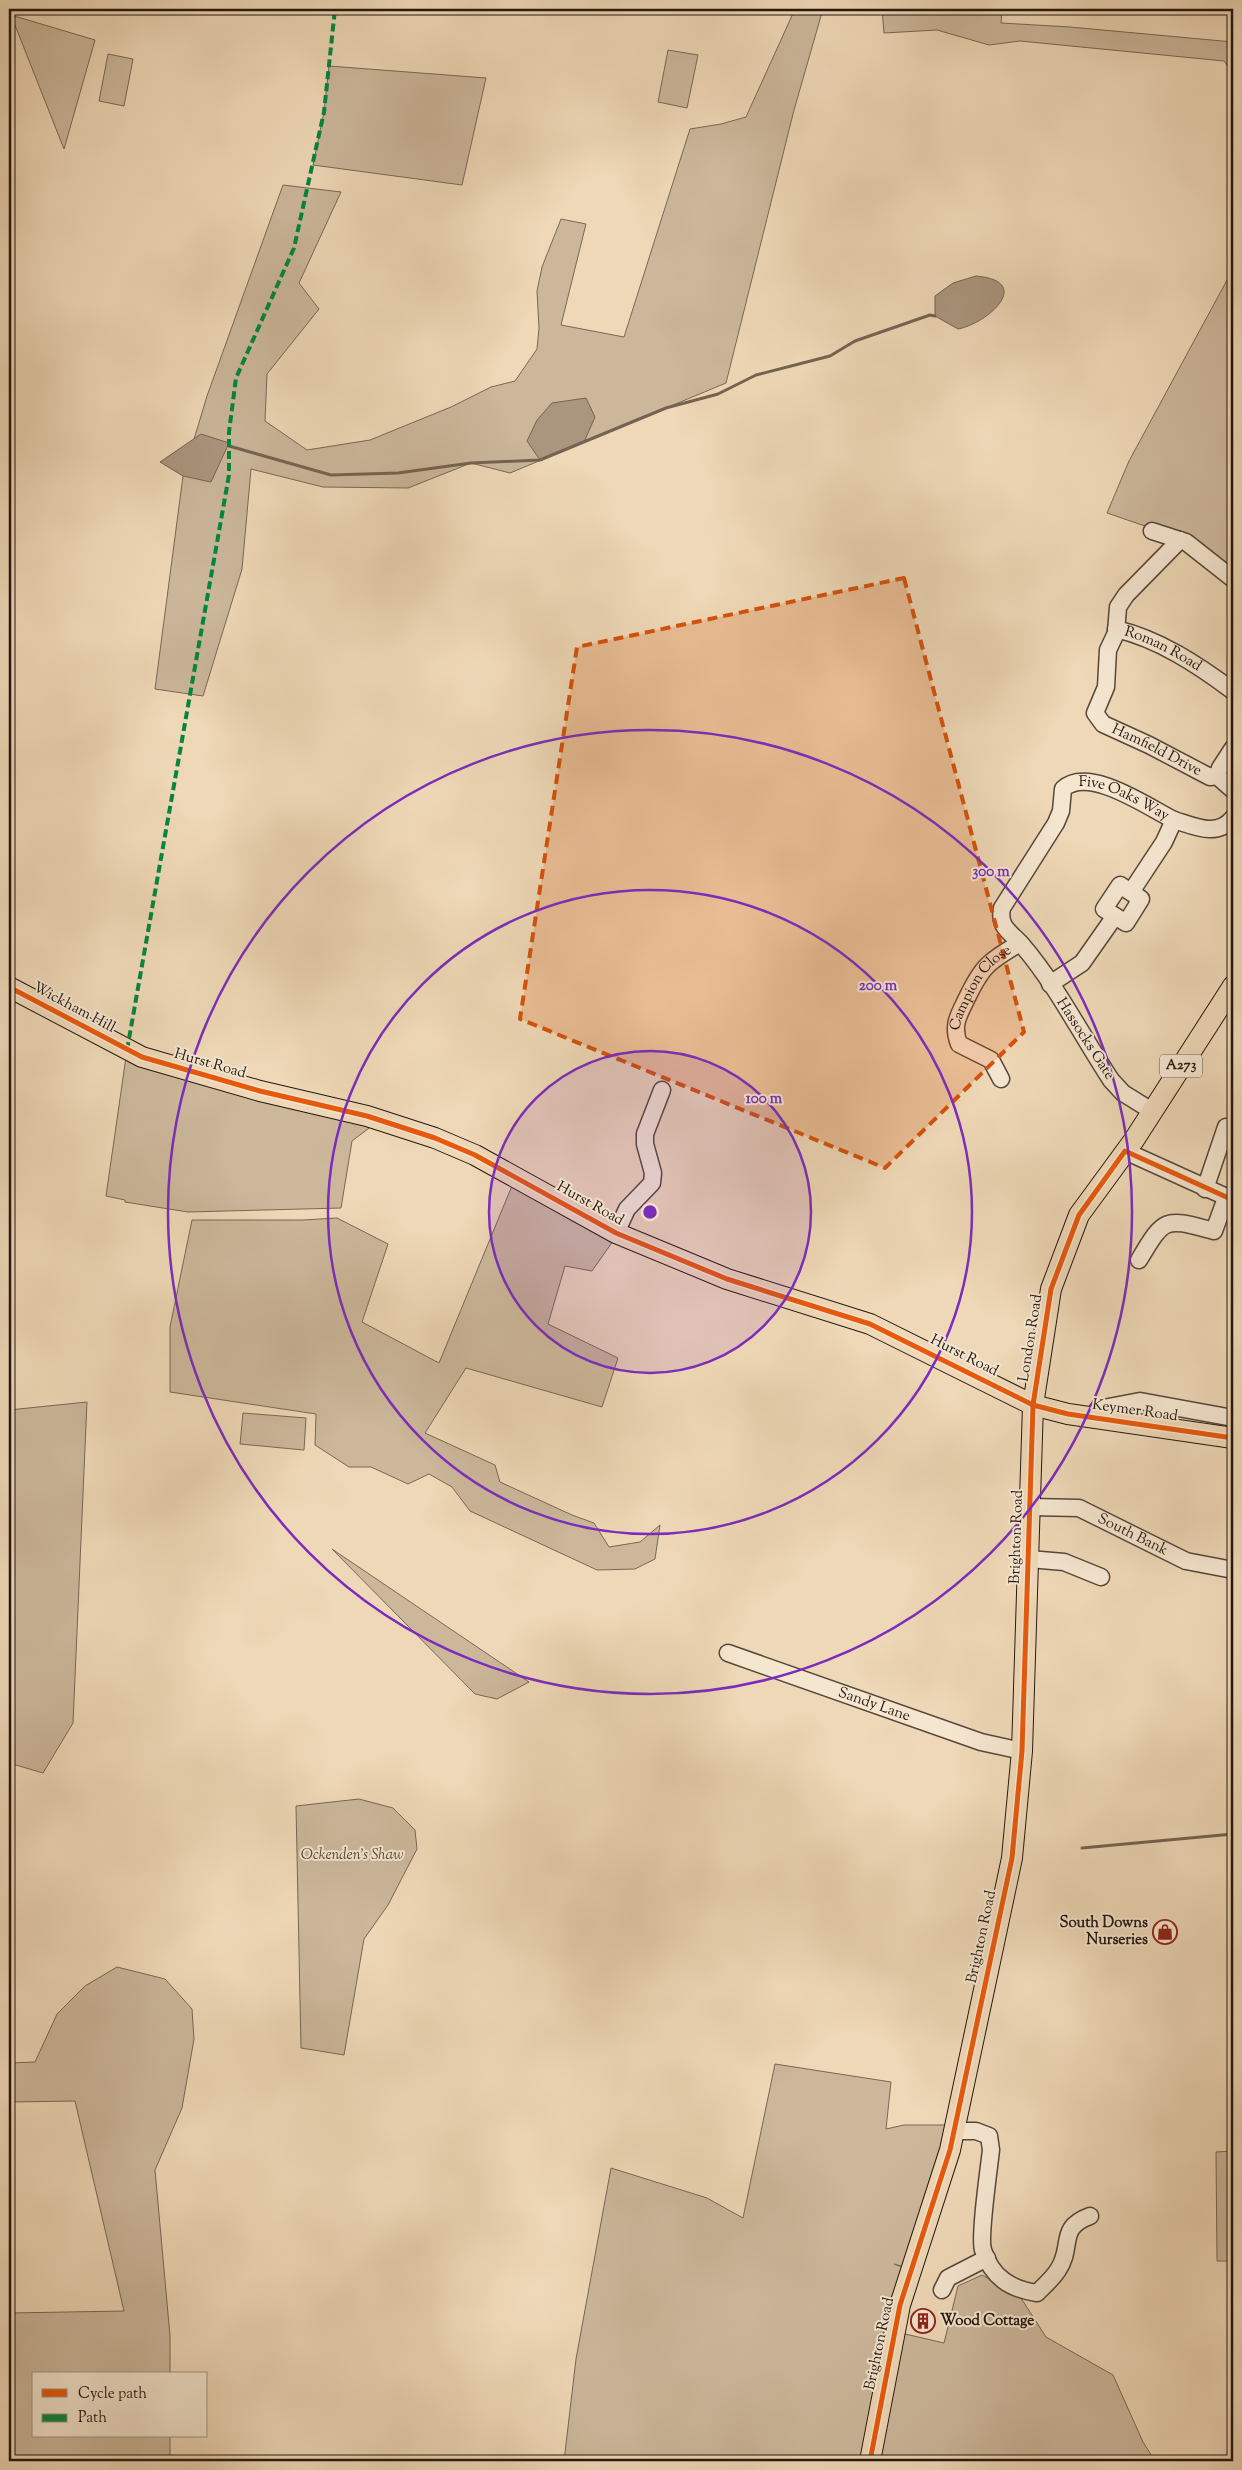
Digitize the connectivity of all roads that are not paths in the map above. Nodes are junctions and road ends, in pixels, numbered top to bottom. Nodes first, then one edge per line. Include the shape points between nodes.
1 (1152, 531) dead end
2 (1180, 540) junction
3 (1233, 579) edge
4 (1116, 629) junction
5 (1233, 691) edge
6 (1233, 748) edge
7 (1218, 776) junction
8 (1233, 790) edge
9 (1233, 818) edge
10 (1174, 820) junction
11 (1020, 943) junction
12 (1050, 984) junction
13 (1233, 986) edge
14 (9, 987) edge
15 (127, 1050) joint
16 (1001, 1078) dead end
17 (662, 1090) dead end
18 (1152, 1110) junction
19 (1226, 1127) dead end
20 (1125, 1151) junction
21 (1205, 1189) junction
22 (1230, 1199) edge
23 (616, 1233) junction
24 (1139, 1260) dead end
25 (1038, 1369) junction
26 (997, 1387) junction
27 (1033, 1405) junction
28 (1092, 1418) junction
29 (1233, 1418) edge
30 (1233, 1438) edge
31 (1031, 1508) junction
32 (1029, 1559) junction
33 (1233, 1570) edge
34 (1102, 1577) dead end
35 (728, 1653) dead end
36 (1022, 1751) junction
37 (954, 2131) junction
38 (1090, 2216) dead end
39 (987, 2258) junction
40 (942, 2290) dead end
41 (870, 2461) edge

1 - 2 street
2 - 3 street
2 - 4 street, Hamfield Drive via 1126,595 1118,607
4 - 5 street, Roman Road via 1157,642
4 - 7 street, Hamfield Drive via 1108,650 1106,687 1095,712 1097,717 1118,733 1149,745 1210,778
6 - 7 street
7 - 8 street
9 - 10 street via 1229,824 1217,829 1204,830
10 - 11 street, Five Oaks Way via 1122,790 1107,785 1067,785 1063,789 1061,811 1056,822 1002,908 1002,925
10 - 12 street, Hassocks Gate via 1164,842 1131,892 1120,885 1104,909 1115,916 1082,963
11 - 12 street, Five Oaks Way
11 - 16 street, Campion Close via 996,957 980,972 958,1013 956,1024 959,1044 991,1060
12 - 18 street, Hassocks Gate via 1111,1080 1123,1093
13 - 18 main road, London Road / A273
14 - 15 main road, Wickham Hill
15 - 23 main road, Hurst Road via 198,1074 367,1116 436,1138 500,1168
17 - 23 street via 645,1134 652,1183 627,1209
18 - 20 main road, London Road / A273
19 - 21 street
20 - 21 street
20 - 25 main road, London Road / A273 via 1079,1215 1051,1289
21 - 22 street
22 - 24 street via 1214,1232 1180,1222 1168,1224 1157,1230
23 - 26 main road, Hurst Road via 727,1279 870,1324
25 - 26 main road via 1020,1384
25 - 27 main road, London Road / A273
26 - 27 main road, Hurst Road
27 - 28 main road, Keymer Road
27 - 31 main road, Brighton Road / A273
28 - 29 street via 1098,1409 1140,1401
28 - 30 main road, Keymer Road
31 - 32 main road, Brighton Road / A273
31 - 33 street, South Bank via 1079,1508 1186,1561
32 - 34 street via 1064,1562
32 - 36 main road, Brighton Road / A273
35 - 36 street, Sandy Lane via 981,1742
36 - 37 main road, Brighton Road / A273 via 1012,1858
37 - 39 street via 976,2131 989,2136 991,2150 983,2249
37 - 41 main road, Brighton Road / A273 via 900,2305
38 - 39 street via 1073,2224 1059,2269 1037,2294 1008,2285
39 - 40 street via 948,2278

